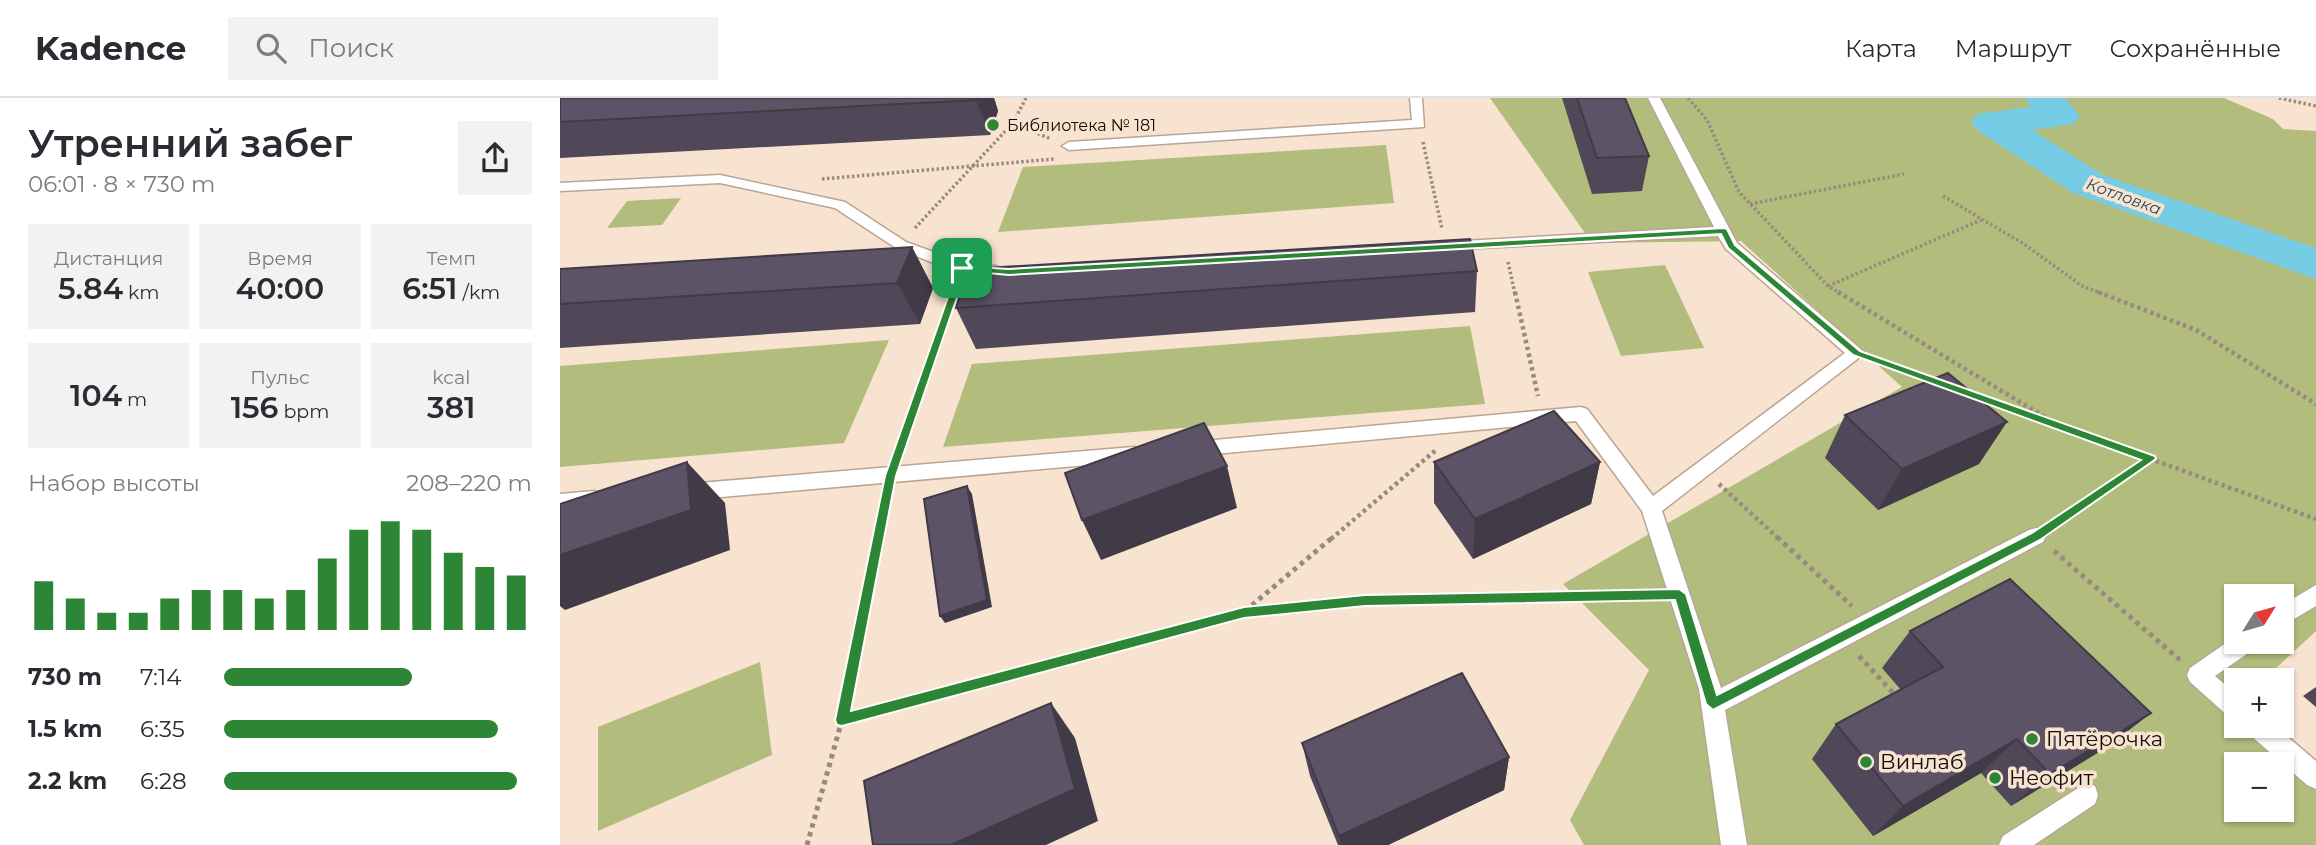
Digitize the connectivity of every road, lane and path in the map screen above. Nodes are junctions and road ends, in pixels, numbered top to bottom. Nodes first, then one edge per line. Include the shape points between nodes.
1 (1026, 98) edge
2 (1416, 98) edge
3 (1654, 98) edge
4 (1688, 98) edge
5 (2279, 98) edge
6 (2316, 106) edge
7 (1013, 122) junction
8 (1419, 124) junction
9 (1026, 129) dead end
10 (1069, 146) joint
11 (973, 165) junction
12 (1904, 174) dead end
13 (813, 180) dead end
14 (560, 187) edge
15 (1943, 196) dead end
16 (1749, 205) junction
17 (1982, 219) junction
18 (1724, 231) junction
19 (1504, 244) junction
20 (901, 245) junction
21 (1439, 247) joint
22 (962, 268) junction
23 (1009, 272) edge
24 (1828, 286) junction
25 (1856, 353) junction
26 (1945, 384) edge
27 (1970, 394) edge
28 (2316, 404) edge
29 (1543, 418) junction
30 (1467, 425) junction
31 (2058, 425) junction
32 (1179, 450) edge
33 (1151, 453) edge
34 (2151, 459) junction
35 (1703, 469) junction
36 (891, 476) junction
37 (669, 493) edge
38 (614, 498) edge
39 (560, 502) edge
40 (1651, 508) junction
41 (2316, 519) edge
42 (2036, 536) junction
43 (1679, 594) junction
44 (2316, 594) edge
45 (2294, 609) edge
46 (1244, 613) junction
47 (1870, 622) junction
48 (1842, 637) junction
49 (2229, 654) edge
50 (2198, 675) junction
51 (1897, 697) edge
52 (2224, 698) edge
53 (1713, 704) junction
54 (842, 720) junction
55 (2271, 738) edge
56 (2316, 777) edge
57 (2086, 795) dead end
58 (807, 845) edge
59 (1734, 845) edge
60 (2012, 845) edge

1 - 7 path
2 - 8 lane
3 - 18 lane
4 - 16 path via 1707,120
5 - 6 path
7 - 9 path
7 - 11 path
8 - 10 lane
8 - 21 path
10 - 11 path via 1067,158
11 - 13 path
11 - 20 path
12 - 16 path
14 - 20 lane via 720,179 839,205
15 - 17 path
16 - 24 path
17 - 24 path
17 - 28 path via 2082,286 2196,330
18 - 19 lane
18 - 25 lane via 1731,246
19 - 21 lane
19 - 29 path
20 - 22 lane
22 - 23 lane
22 - 36 path
24 - 31 path
25 - 26 path
25 - 35 lane
27 - 31 path
29 - 30 lane
29 - 40 lane via 1581,414
30 - 32 lane
30 - 46 path
31 - 34 path
33 - 36 lane
34 - 41 path
34 - 42 path
35 - 40 lane
35 - 47 path
36 - 37 lane
36 - 54 path
38 - 39 lane
40 - 43 lane
42 - 47 lane
42 - 50 path
43 - 46 path via 1365,601
43 - 53 lane
44 - 45 lane
46 - 54 path
47 - 48 lane
48 - 51 path
48 - 53 lane
49 - 50 lane
50 - 52 lane
53 - 59 lane
54 - 58 path
55 - 56 lane
57 - 60 lane

